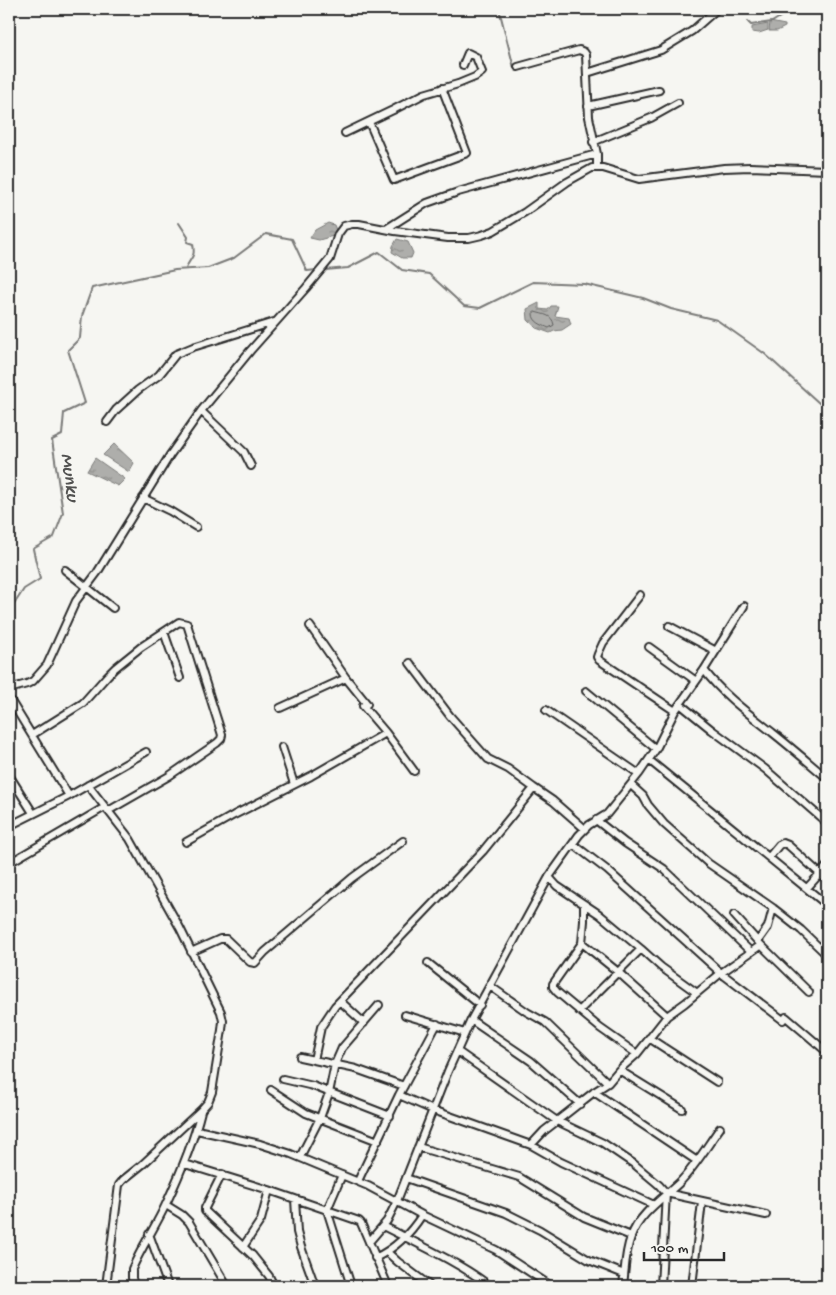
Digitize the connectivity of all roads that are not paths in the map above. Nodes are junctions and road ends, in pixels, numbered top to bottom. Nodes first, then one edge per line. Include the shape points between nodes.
1 (717, 9) edge
2 (463, 66) dead end
3 (518, 67) dead end
4 (587, 72) junction
5 (442, 88) junction
6 (659, 90) dead end
7 (678, 103) dead end
8 (588, 106) junction
9 (369, 122) junction
10 (345, 133) dead end
11 (593, 142) junction
12 (597, 154) junction
13 (597, 168) junction
14 (827, 170) edge
15 (386, 229) junction
16 (276, 322) junction
17 (201, 411) junction
18 (107, 422) dead end
19 (251, 466) dead end
20 (143, 498) junction
21 (196, 527) dead end
22 (65, 570) dead end
23 (86, 587) junction
24 (640, 595) dead end
25 (744, 606) dead end
26 (113, 608) dead end
27 (310, 626) dead end
28 (669, 626) dead end
29 (164, 632) junction
30 (649, 647) dead end
31 (716, 651) junction
32 (410, 663) dead end
33 (704, 670) junction
34 (180, 678) dead end
35 (346, 678) junction
36 (696, 681) junction
37 (9, 689) edge
38 (586, 691) dead end
39 (9, 698) edge
40 (680, 704) junction
41 (280, 708) dead end
42 (546, 710) dead end
43 (675, 711) junction
44 (386, 733) junction
45 (32, 735) junction
46 (282, 747) dead end
47 (656, 749) junction
48 (146, 752) dead end
49 (649, 760) junction
50 (414, 771) dead end
51 (639, 774) junction
52 (9, 777) edge
53 (827, 778) edge
54 (294, 784) junction
55 (88, 785) junction
56 (631, 785) junction
57 (534, 788) junction
58 (69, 796) junction
59 (107, 809) junction
60 (33, 813) junction
61 (596, 820) junction
62 (827, 823) edge
63 (9, 826) edge
64 (585, 829) junction
65 (402, 841) dead end
66 (186, 842) dead end
67 (573, 844) junction
68 (769, 857) junction
69 (9, 863) edge
70 (827, 866) edge
71 (820, 874) junction
72 (550, 877) junction
73 (827, 880) edge
74 (806, 888) junction
75 (584, 904) junction
76 (827, 905) edge
77 (773, 908) junction
78 (734, 915) dead end
79 (760, 943) junction
80 (582, 944) junction
81 (641, 949) junction
82 (192, 952) junction
83 (751, 952) junction
84 (827, 955) edge
85 (428, 963) dead end
86 (618, 972) junction
87 (721, 973) junction
88 (490, 986) junction
89 (809, 992) dead end
90 (697, 993) junction
91 (340, 1001) junction
92 (379, 1005) dead end
93 (480, 1005) junction
94 (579, 1012) junction
95 (405, 1015) dead end
96 (668, 1016) junction
97 (471, 1020) junction
98 (364, 1023) junction
99 (437, 1024) junction
100 (465, 1033) junction
101 (649, 1038) junction
102 (457, 1051) junction
103 (827, 1052) edge
104 (637, 1054) junction
105 (300, 1057) dead end
106 (314, 1060) junction
107 (335, 1064) junction
108 (619, 1070) junction
109 (283, 1079) dead end
110 (717, 1082) dead end
111 (608, 1083) junction
112 (404, 1086) junction
113 (271, 1090) dead end
114 (594, 1092) junction
115 (329, 1093) junction
116 (399, 1095) junction
117 (580, 1104) junction
118 (682, 1109) dead end
119 (202, 1110) junction
120 (432, 1110) junction
121 (390, 1116) junction
122 (320, 1118) junction
123 (557, 1121) junction
124 (720, 1128) dead end
125 (197, 1130) junction
126 (378, 1141) junction
127 (532, 1145) junction
128 (418, 1147) junction
129 (300, 1157) junction
130 (697, 1161) junction
131 (185, 1164) junction
132 (222, 1174) junction
133 (342, 1175) junction
134 (406, 1178) junction
135 (358, 1181) junction
136 (269, 1190) junction
137 (666, 1194) junction
138 (295, 1198) junction
139 (396, 1201) junction
140 (702, 1202) junction
141 (166, 1205) junction
142 (654, 1205) junction
143 (327, 1210) junction
144 (422, 1215) junction
145 (766, 1215) dead end
146 (382, 1226) junction
147 (149, 1234) junction
148 (631, 1236) junction
149 (405, 1238) junction
150 (369, 1242) junction
151 (243, 1247) junction
152 (387, 1252) junction
153 (375, 1258) junction
154 (624, 1274) junction
155 (106, 1286) edge
156 (134, 1286) edge
157 (168, 1286) edge
158 (227, 1286) edge
159 (274, 1286) edge
160 (315, 1286) edge
161 (351, 1286) edge
162 (388, 1286) edge
163 (430, 1286) edge
164 (490, 1286) edge
165 (551, 1286) edge
166 (623, 1286) edge
167 (662, 1286) edge
168 (692, 1286) edge

1 - 4 street via 692,31 661,50
2 - 5 street via 468,53 476,57 482,72
3 - 4 street via 581,50 586,55
4 - 8 street
5 - 9 street
5 - 9 street via 468,153 394,180
6 - 8 street
7 - 11 street
8 - 11 street
9 - 10 street
11 - 12 street
12 - 13 street
12 - 15 street via 427,203
13 - 14 street via 639,178 724,168
13 - 15 street via 567,182 525,212 482,236 448,238
15 - 16 street via 359,224 344,226 330,259
16 - 17 street
16 - 18 street via 176,354 159,375 138,390
17 - 19 street via 244,452
17 - 20 street
20 - 21 street
20 - 23 street
22 - 23 street
23 - 26 street
23 - 37 street via 76,601 47,666 34,681
24 - 43 street via 603,643 597,657
25 - 31 street
27 - 35 street
28 - 31 street
29 - 34 street
29 - 45 street via 107,676 83,703
29 - 59 street via 179,622 186,624 221,739 169,776
30 - 36 street
31 - 33 street
32 - 57 street via 488,759 508,768
33 - 36 street
33 - 53 street via 736,704
35 - 41 street
35 - 44 street
36 - 40 street
38 - 47 street
39 - 45 street
40 - 43 street
40 - 62 street via 765,769
42 - 51 street
43 - 47 street
44 - 50 street
44 - 54 street
45 - 58 street
46 - 54 street
47 - 49 street
48 - 55 street
49 - 51 street
49 - 68 street
51 - 56 street
52 - 60 street
54 - 66 street
55 - 58 street
55 - 59 street
56 - 61 street via 607,814
56 - 77 street via 664,824 708,862
57 - 64 street
57 - 91 street via 483,852
58 - 60 street
59 - 69 street
59 - 82 street via 130,839
60 - 63 street
61 - 64 street
61 - 83 street via 664,869
64 - 67 street
65 - 82 street via 352,878 254,963 226,939
67 - 72 street
67 - 87 street via 607,870
68 - 71 street via 783,842
68 - 74 street
70 - 71 street
71 - 73 street
71 - 74 street
72 - 75 street via 557,886
72 - 88 street
74 - 76 street
75 - 80 street
75 - 81 street
77 - 79 street
77 - 84 street
78 - 79 street
79 - 83 street
79 - 89 street
80 - 86 street
80 - 94 street via 553,984
81 - 86 street
81 - 90 street
82 - 119 street via 223,1020 212,1092
83 - 87 street
85 - 93 street
86 - 94 street
86 - 96 street
87 - 90 street
87 - 103 street
88 - 93 street
88 - 111 street via 545,1022
90 - 96 street
91 - 98 street
91 - 106 street via 321,1027
92 - 98 street
93 - 97 street
94 - 104 street
95 - 99 street
96 - 101 street
97 - 100 street
97 - 117 street via 531,1061
98 - 107 street via 342,1048
99 - 100 street
99 - 112 street
100 - 102 street
101 - 104 street
101 - 110 street
102 - 120 street
102 - 123 street
104 - 108 street
105 - 106 street
106 - 107 street
107 - 112 street
107 - 115 street
108 - 111 street
108 - 118 street
109 - 115 street
111 - 114 street
112 - 116 street
113 - 122 street via 306,1113
114 - 117 street
114 - 130 street
115 - 121 street
115 - 122 street
116 - 120 street
116 - 121 street
117 - 123 street
119 - 125 street
119 - 155 street via 119,1185
120 - 127 street
120 - 128 street
121 - 126 street
122 - 126 street
122 - 129 street
123 - 127 street
123 - 137 street via 602,1143 634,1164
124 - 130 street
125 - 129 street
125 - 131 street
126 - 135 street
127 - 142 street
128 - 134 street
128 - 148 street via 519,1177 584,1217
129 - 133 street
130 - 137 street
131 - 132 street
131 - 141 street
132 - 136 street
132 - 151 street via 205,1211
133 - 135 street
133 - 143 street
134 - 139 street
134 - 154 street via 506,1212 589,1260
135 - 139 street
136 - 138 street
136 - 151 street via 261,1220
137 - 140 street
137 - 142 street
137 - 167 street
138 - 143 street
138 - 160 street via 300,1247
139 - 144 street
139 - 146 street
140 - 145 street
140 - 168 street
141 - 147 street
141 - 158 street via 190,1222
142 - 148 street
143 - 150 street via 359,1221
143 - 161 street
144 - 149 street
144 - 165 street via 496,1250
146 - 149 street
146 - 150 street
147 - 156 street via 132,1269
147 - 157 street
148 - 154 street
149 - 152 street
149 - 164 street
150 - 153 street
151 - 159 street
152 - 153 street
152 - 163 street
153 - 162 street
154 - 166 street

